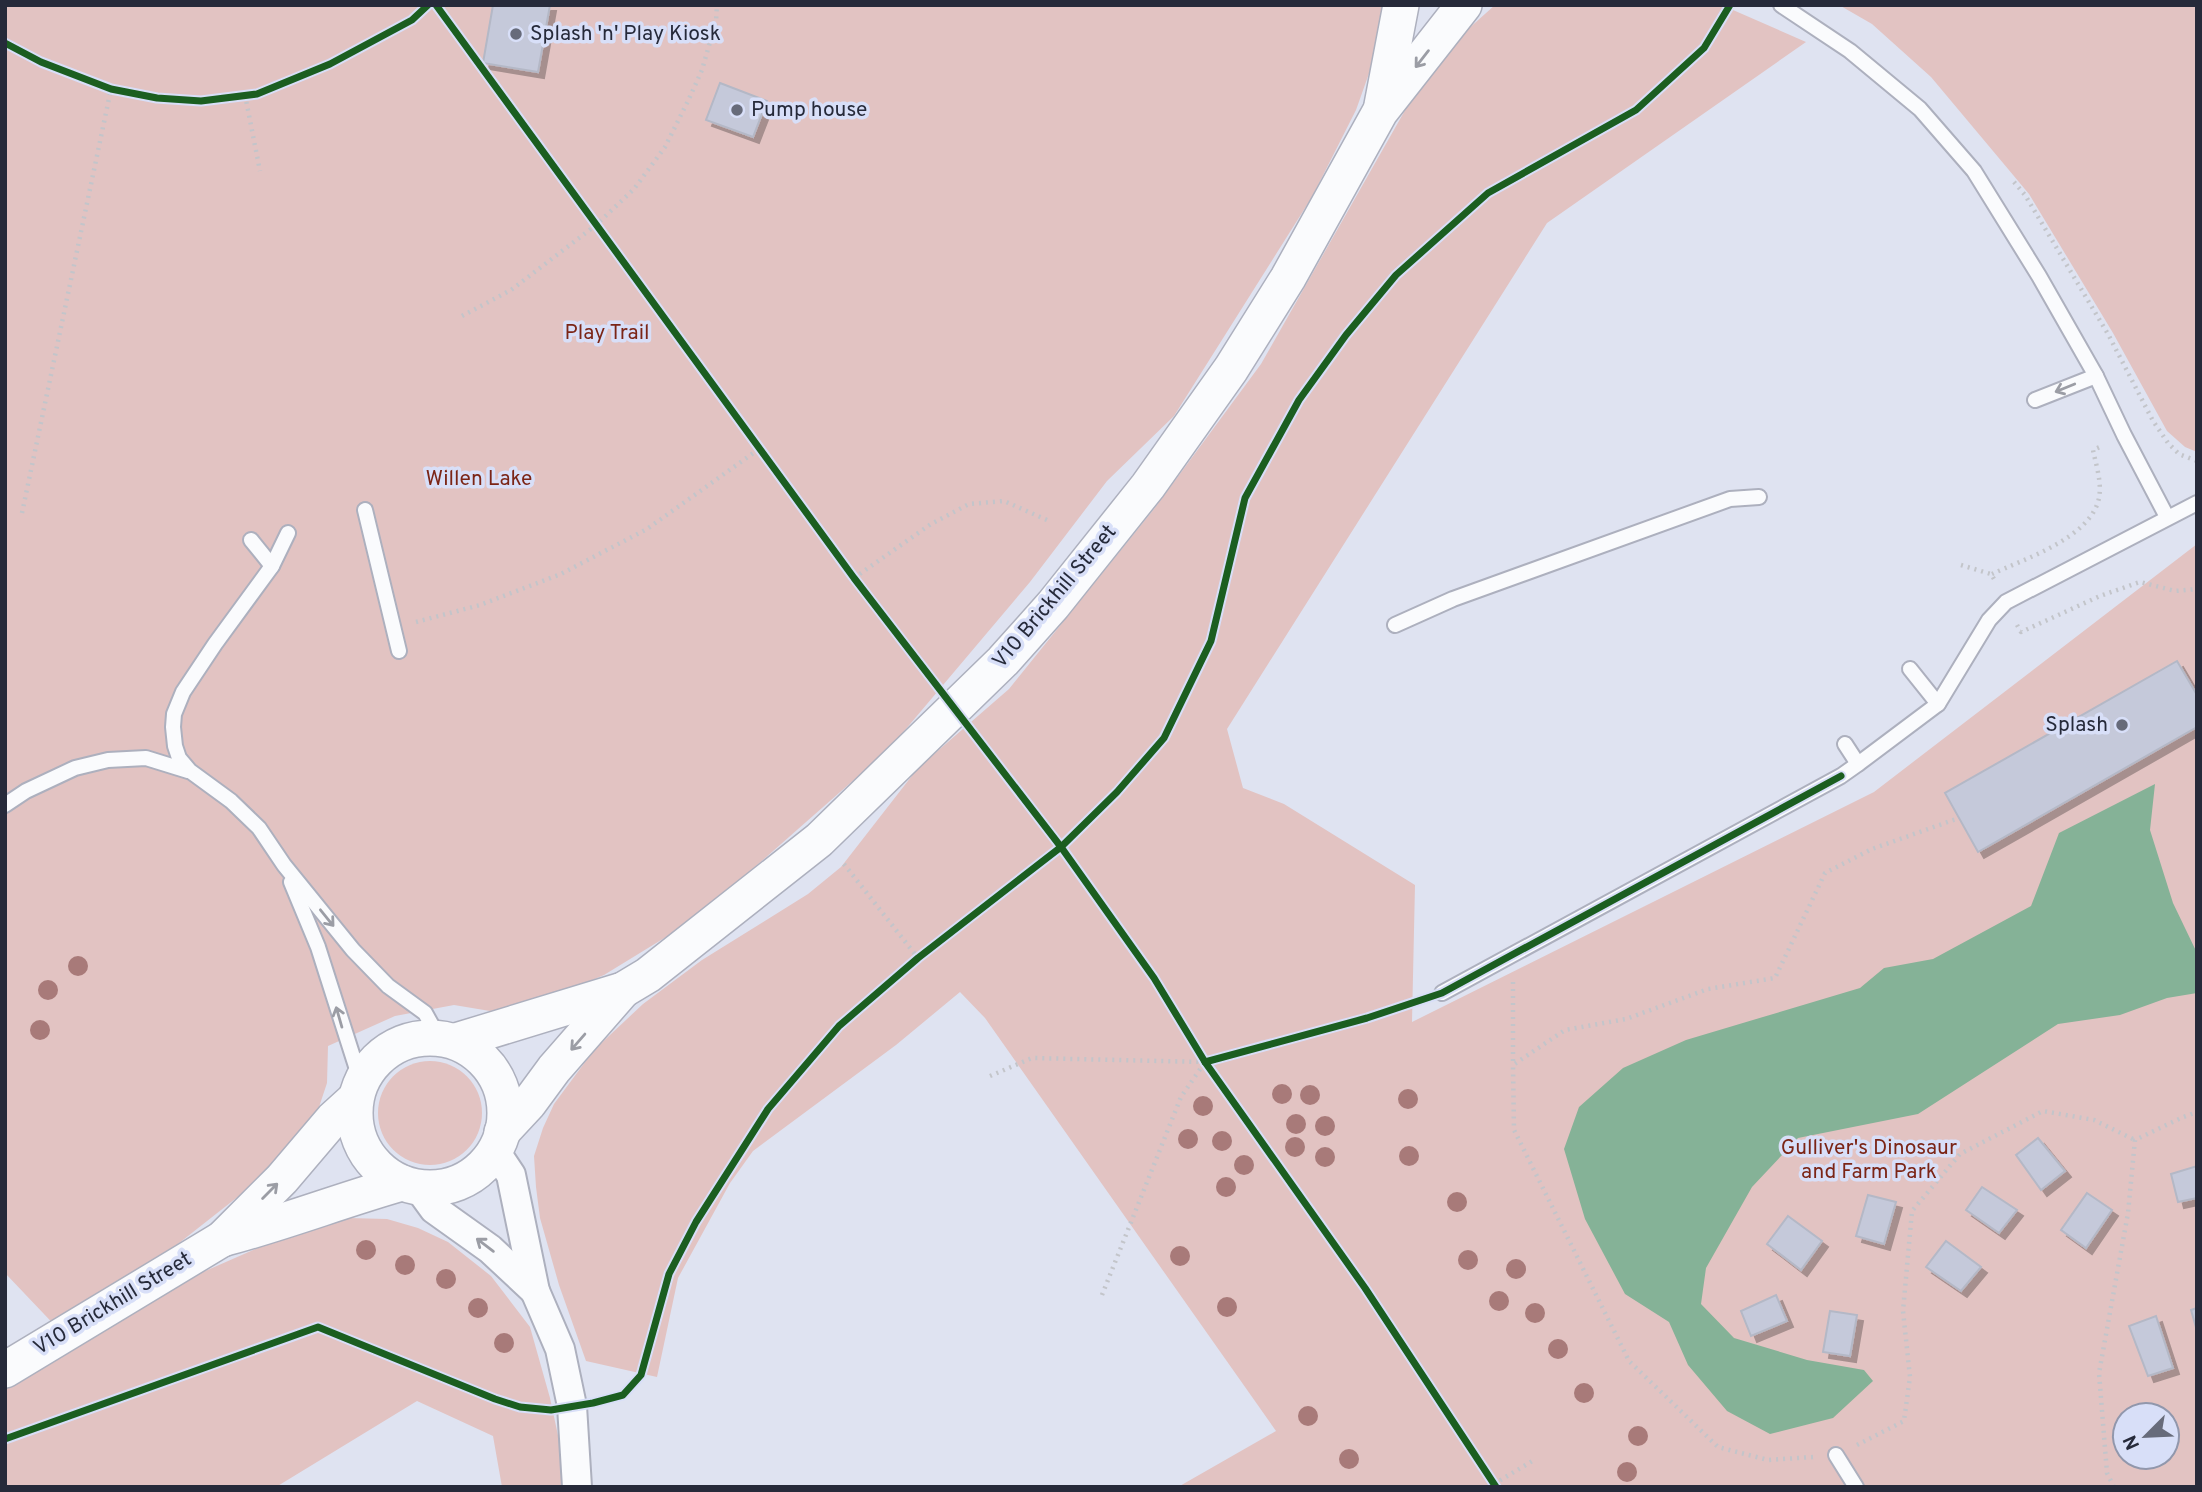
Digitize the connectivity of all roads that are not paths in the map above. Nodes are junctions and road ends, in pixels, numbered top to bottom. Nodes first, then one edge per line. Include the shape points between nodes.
1 (1401, 5) edge
2 (1464, 5) edge
3 (1780, 5) edge
4 (1380, 112) junction
5 (2096, 376) junction
6 (2035, 400) dead end
7 (1759, 497) dead end
8 (2197, 503) edge
9 (365, 510) dead end
10 (2167, 517) junction
11 (288, 533) dead end
12 (251, 540) dead end
13 (272, 566) junction
14 (1395, 625) dead end
15 (399, 652) dead end
16 (1910, 670) dead end
17 (1938, 704) junction
18 (1845, 744) dead end
19 (1858, 764) junction
20 (190, 771) junction
21 (5, 805) edge
22 (284, 865) junction
23 (623, 990) junction
24 (1442, 993) dead end
25 (448, 1040) junction
26 (358, 1090) junction
27 (499, 1142) junction
28 (410, 1185) junction
29 (222, 1239) junction
30 (535, 1291) junction
31 (5, 1370) edge
32 (1836, 1455) road end
33 (577, 1487) edge
34 (1856, 1487) edge

1 - 4 street, V10 Brickhill Street
2 -> 4 street, V10 Brickhill Street
3 - 5 lane via 1850,51 1920,109 1974,171
4 - 23 street, V10 Brickhill Street via 1288,278 1231,369 1148,486 1053,605 1003,661 819,840
5 -> 6 lane
5 - 10 lane
7 - 14 lane via 1730,499 1453,599
8 - 10 lane
9 - 15 lane
10 - 17 lane via 2006,602 1989,620
11 - 13 lane
12 - 13 lane
13 - 20 lane via 177,704 175,747
16 - 17 lane
17 - 19 lane
18 - 19 lane
19 - 24 lane
20 - 21 lane via 146,758 108,760 75,768
20 - 22 lane via 259,828
22 -> 25 lane via 353,950 388,986 425,1013
26 -> 22 lane via 318,947
23 - 25 street, V10 Brickhill Street
23 -> 27 street, V10 Brickhill Street via 554,1069
25 - 26 street via 401,1042 371,1065
25 - 27 street via 475,1052 491,1068 505,1110
26 - 28 street via 355,1116 364,1149 380,1169
29 -> 26 street, V10 Brickhill Street via 282,1179
27 - 28 street via 484,1166 462,1181 436,1188
27 - 30 street via 511,1175
28 - 29 street, V10 Brickhill Street via 354,1197
30 -> 28 street
29 - 31 street, V10 Brickhill Street
30 - 33 street via 560,1349 572,1406
32 - 34 lane

